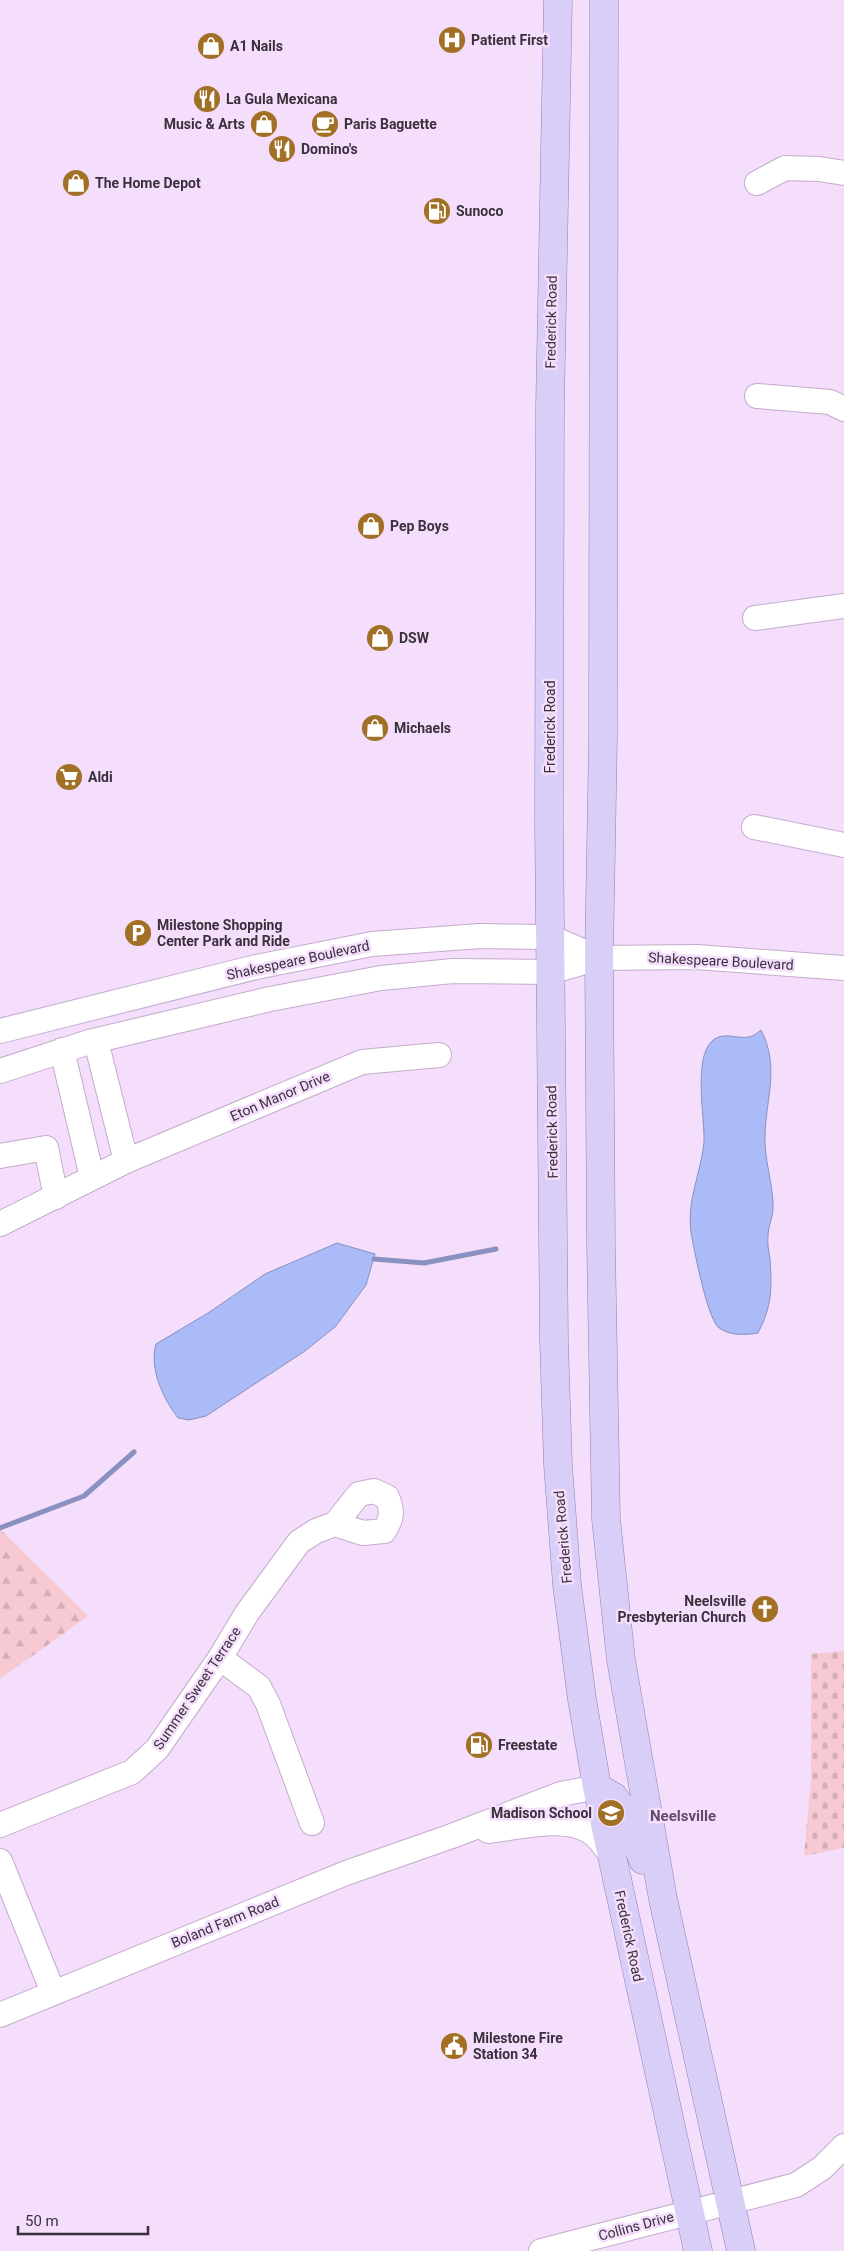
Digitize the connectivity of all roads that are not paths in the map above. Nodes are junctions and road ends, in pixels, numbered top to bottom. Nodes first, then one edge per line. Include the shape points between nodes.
1 (558, 0) edge
2 (604, 0) edge
3 (844, 173) edge
4 (757, 183) dead end
5 (757, 396) dead end
6 (844, 409) edge
7 (844, 606) edge
8 (755, 618) dead end
9 (754, 827) dead end
10 (844, 845) edge
11 (550, 937) junction
12 (598, 958) junction
13 (844, 968) edge
14 (550, 972) junction
15 (0, 1030) edge
16 (96, 1041) junction
17 (62, 1050) junction
18 (439, 1055) dead end
19 (0, 1071) edge
20 (0, 1156) edge
21 (126, 1162) junction
22 (92, 1177) junction
23 (56, 1197) junction
24 (0, 1224) edge
25 (335, 1524) dead end
26 (220, 1658) junction
27 (597, 1787) junction
28 (312, 1823) dead end
29 (0, 1825) edge
30 (452, 1836) junction
31 (612, 1857) junction
32 (0, 1861) edge
33 (664, 1899) junction
34 (53, 1992) junction
35 (0, 2015) edge
36 (844, 2146) edge
37 (730, 2202) junction
38 (688, 2212) junction
39 (541, 2251) edge
40 (698, 2251) edge
41 (742, 2251) edge

1 - 11 main road, Frederick Road via 550,398
2 - 12 main road via 603,728
3 - 4 street via 785,168
5 - 6 street via 830,402
7 - 8 street
9 - 10 street
11 - 12 street, Shakespeare Boulevard
11 - 14 main road, Frederick Road
11 - 15 street, Shakespeare Boulevard via 480,936 372,944 256,967
12 - 13 street, Shakespeare Boulevard via 697,957
12 - 14 street, Shakespeare Boulevard
12 - 33 main road via 606,1519 621,1660
14 - 16 street, Shakespeare Boulevard via 453,971 381,978 279,997
14 - 27 main road, Frederick Road via 558,1465 567,1585
16 - 17 street, Shakespeare Boulevard
16 - 21 street
17 - 19 street, Shakespeare Boulevard
17 - 22 street
18 - 21 street, Eton Manor Drive via 362,1062
20 - 23 street via 46,1148
21 - 22 street, Eton Manor Drive
22 - 23 street, Eton Manor Drive
23 - 24 street, Eton Manor Drive
25 - 26 street, Summer Sweet Terrace via 299,1542 247,1613
26 - 28 street via 259,1687
26 - 29 street, Summer Sweet Terrace via 157,1749 132,1772
27 - 30 street, Boland Farm Road via 561,1794
27 - 31 main road, Frederick Road
27 - 33 main road via 614,1797 626,1814 649,1878
30 - 31 street, Boland Farm Road via 562,1823 589,1832
30 - 34 street, Boland Farm Road via 346,1873
31 - 38 main road, Frederick Road
32 - 34 street
33 - 37 main road
34 - 35 street, Boland Farm Road
36 - 37 street, Collins Drive via 822,2168 796,2185
37 - 38 street, Collins Drive
37 - 41 main road
38 - 39 street, Collins Drive
38 - 40 main road, Frederick Road

